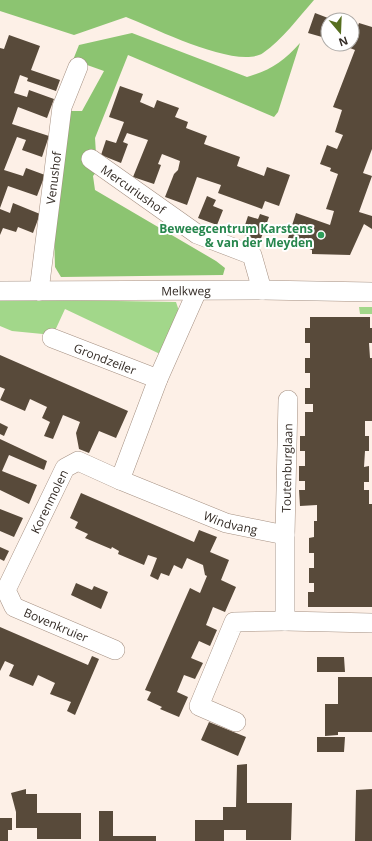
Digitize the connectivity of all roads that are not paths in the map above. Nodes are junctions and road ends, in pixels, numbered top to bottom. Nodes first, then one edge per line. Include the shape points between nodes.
1 (78, 68) dead end
2 (91, 159) dead end
3 (0, 290) edge
4 (262, 290) junction
5 (39, 291) junction
6 (197, 291) junction
7 (372, 292) edge
8 (52, 338) dead end
9 (158, 379) junction
10 (288, 400) dead end
11 (120, 480) junction
12 (285, 535) junction
13 (6, 590) joint
14 (285, 621) junction
15 (372, 622) edge
16 (115, 650) dead end
17 (236, 722) dead end

1 - 5 street, Venushof via 62,107
2 - 4 street, Mercuriushof via 197,234 252,255
3 - 5 street, Melkweg
4 - 6 street, Melkweg
4 - 7 street, Melkweg
5 - 6 street, Melkweg
6 - 9 street
8 - 9 street, Grondzeiler
9 - 11 street
10 - 12 street, Toutenburglaan
11 - 12 street, Windvang via 226,523
11 - 13 street, Korenmolen via 78,461 65,468
12 - 14 street
13 - 16 street, Bovenkruier via 14,607
14 - 15 street
14 - 17 street via 234,622 199,706

